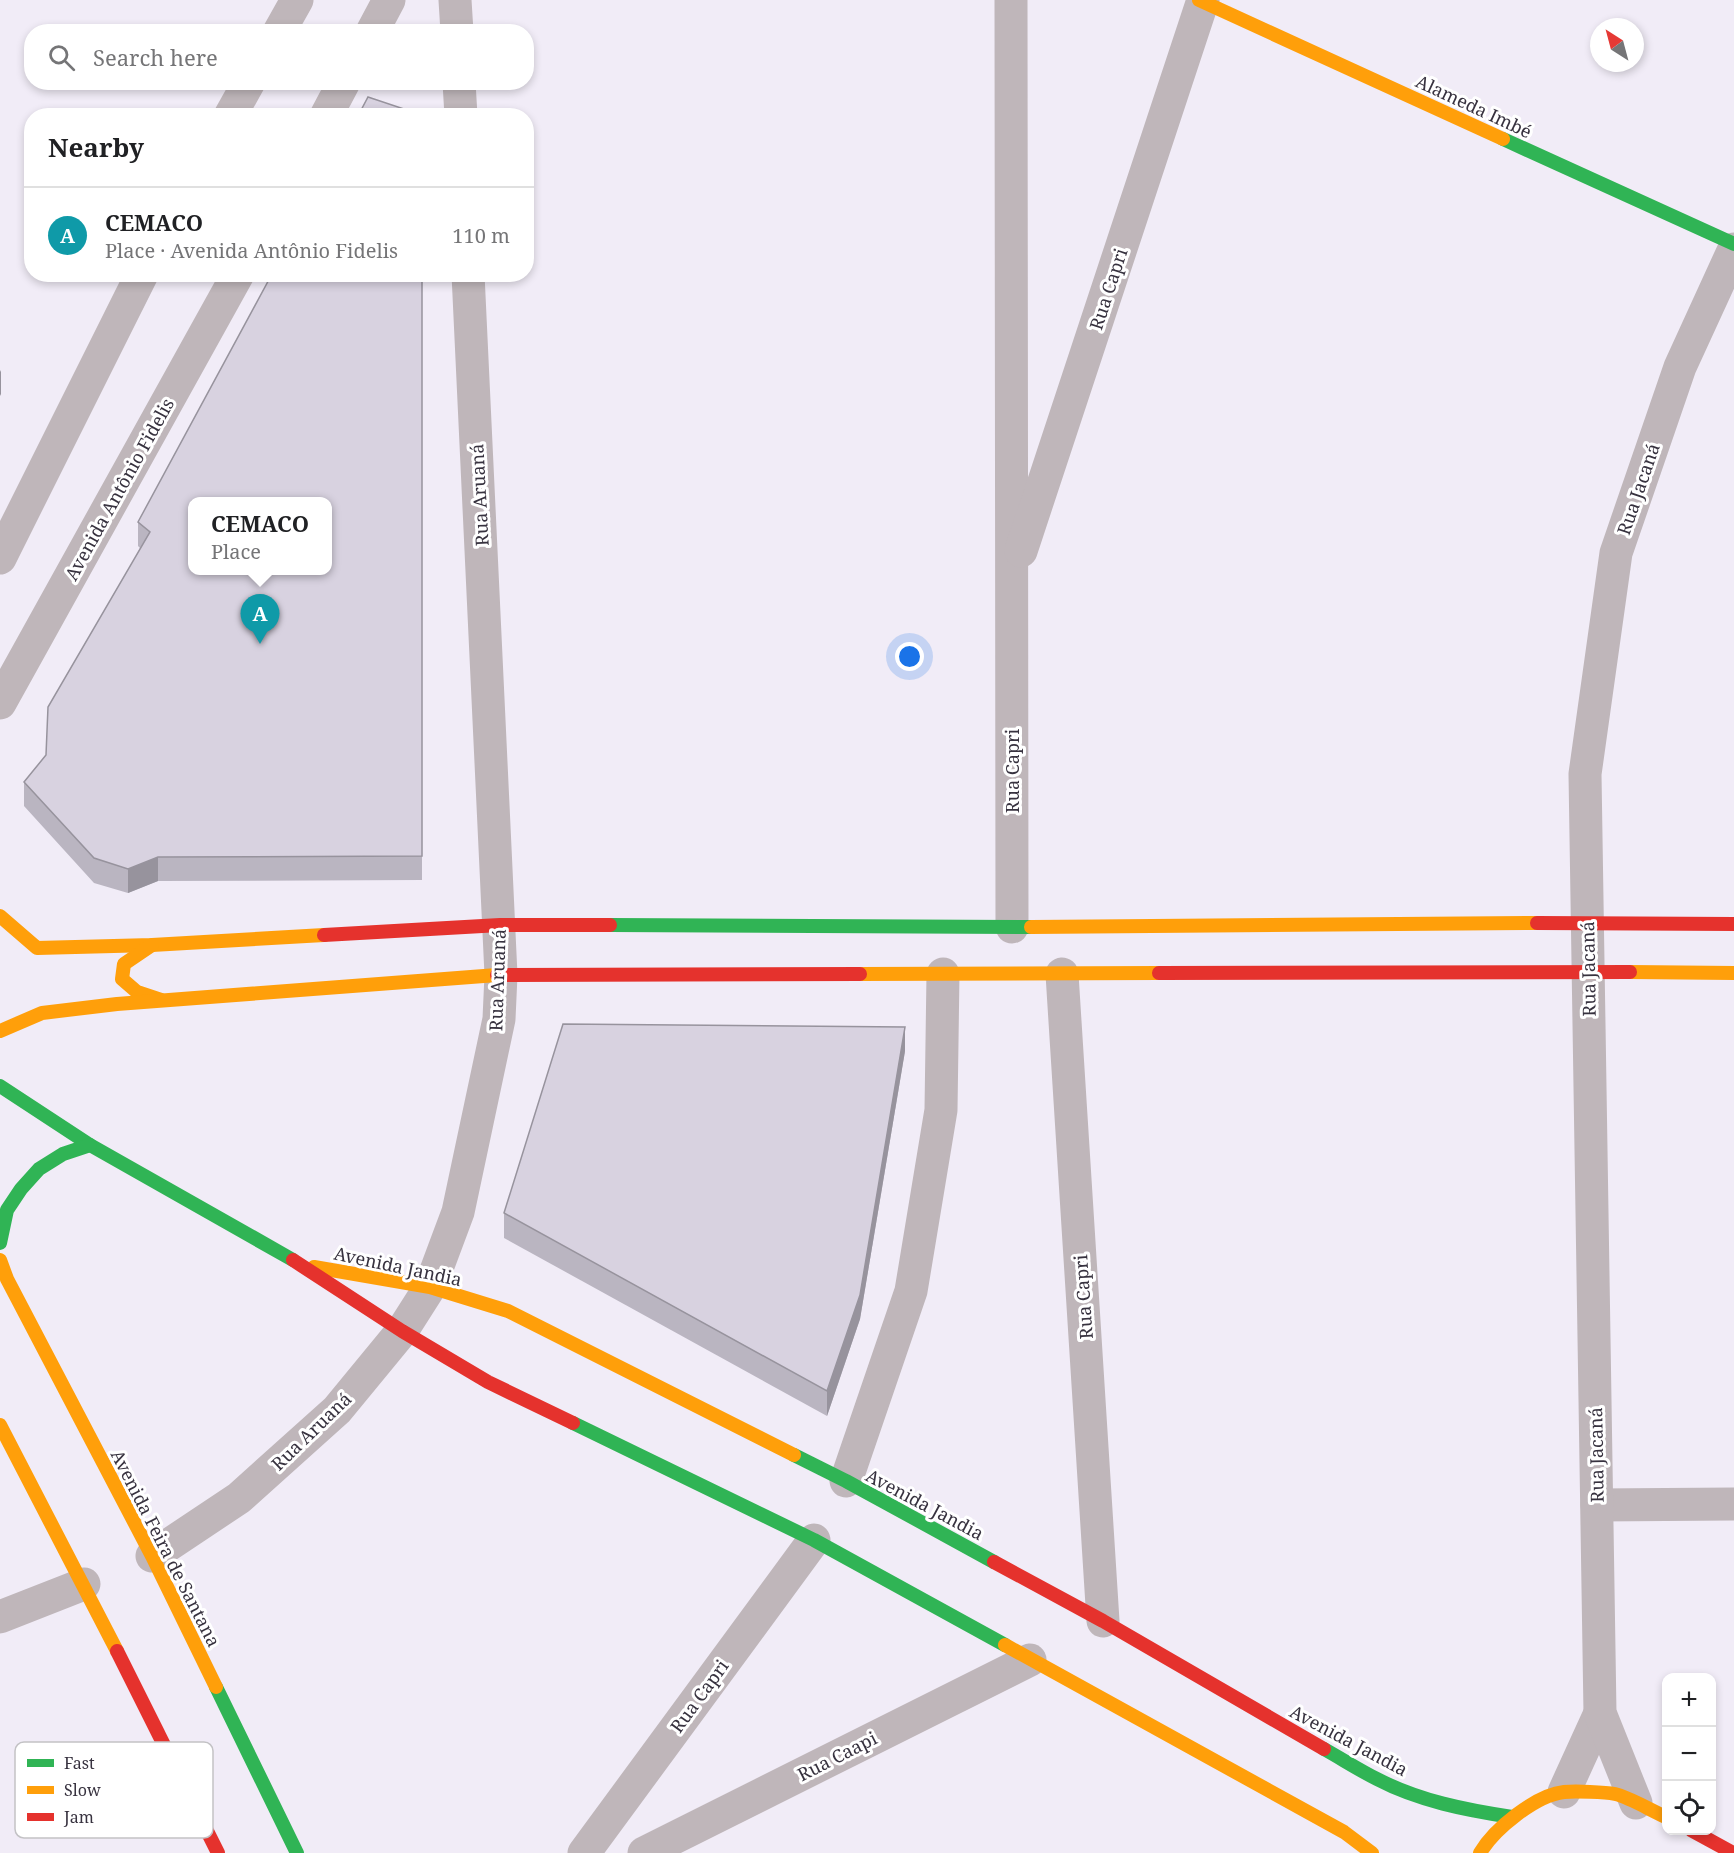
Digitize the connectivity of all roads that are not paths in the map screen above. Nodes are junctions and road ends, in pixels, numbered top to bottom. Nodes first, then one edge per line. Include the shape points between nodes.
1 (297, 0) edge
2 (389, 0) edge
3 (455, 0) edge
4 (1011, 0) edge
5 (1202, 1) edge
6 (284, 24) edge
7 (376, 24) edge
8 (456, 24) edge
9 (245, 90) edge
10 (340, 90) edge
11 (459, 90) edge
12 (234, 108) edge
13 (330, 108) edge
14 (461, 108) edge
15 (1734, 244) edge
16 (1734, 249) edge
17 (138, 282) edge
18 (232, 282) edge
19 (468, 282) edge
20 (0, 558) edge
21 (1012, 579) junction
22 (0, 704) edge
23 (0, 916) edge
24 (1587, 923) junction
25 (1734, 924) edge
26 (500, 925) junction
27 (1012, 927) junction
28 (152, 945) junction
29 (1588, 972) junction
30 (1734, 973) edge
31 (943, 974) junction
32 (1062, 974) junction
33 (501, 975) junction
34 (161, 1000) junction
35 (0, 1030) edge
36 (0, 1086) edge
37 (90, 1145) junction
38 (0, 1243) edge
39 (0, 1260) edge
40 (302, 1265) junction
41 (430, 1287) junction
42 (402, 1331) junction
43 (0, 1425) edge
44 (846, 1481) junction
45 (1597, 1504) junction
46 (1734, 1504) edge
47 (814, 1540) junction
48 (152, 1556) junction
49 (84, 1584) junction
50 (0, 1617) edge
51 (1103, 1621) junction
52 (1030, 1660) junction
53 (1600, 1713) junction
54 (163, 1742) edge
55 (1564, 1792) junction
56 (1636, 1803) junction
57 (1662, 1815) edge
58 (1512, 1817) junction
59 (1700, 1835) edge
60 (211, 1838) edge
61 (218, 1853) edge
62 (297, 1853) edge
63 (584, 1853) edge
64 (644, 1853) edge
65 (1372, 1853) edge
66 (1480, 1853) edge
67 (1733, 1853) edge

1 - 6 street
2 - 7 street
3 - 8 street
4 - 21 street, Rua Capri
5 - 15 street, Alameda Imbé
5 - 21 street, Rua Capri
9 - 12 street
10 - 13 street
11 - 14 street
16 - 24 street, Rua Jacaná via 1680,367 1616,554 1585,774
17 - 20 street
18 - 22 street, Avenida Antônio Fidelis
19 - 26 street, Rua Aruaná
21 - 27 street, Rua Capri
23 - 28 street via 37,948
24 - 25 street
24 - 27 street
24 - 29 street, Rua Jacaná
26 - 27 street
26 - 28 street
26 - 33 street, Rua Aruaná
28 - 34 street via 124,964 122,979 137,992
29 - 30 street
29 - 32 street
29 - 45 street, Rua Jacaná
31 - 32 street
31 - 33 street
31 - 44 street via 941,1110 911,1291
32 - 51 street, Rua Capri
33 - 34 street
33 - 41 street, Rua Aruaná via 499,1020 458,1212
34 - 35 street via 42,1013
36 - 37 street, Avenida Jandia
37 - 38 street via 63,1154 39,1170 21,1189 7,1210
37 - 40 street, Avenida Jandia
39 - 48 street, Avenida Feira de Santana
40 - 41 street, Avenida Jandia
40 - 42 street, Avenida Jandia
41 - 42 street, Rua Aruaná
41 - 44 street, Avenida Jandia via 508,1311
42 - 47 street, Avenida Jandia via 488,1382
42 - 48 street, Rua Aruaná via 337,1410 239,1498
43 - 49 street
44 - 51 street, Avenida Jandia
45 - 46 street
45 - 53 street, Rua Jacaná
47 - 52 street, Avenida Jandia
47 - 63 street, Rua Capri
48 - 62 street, Avenida Feira de Santana
49 - 50 street
49 - 54 street
51 - 58 street, Avenida Jandia via 1378,1780 1461,1809
52 - 64 street, Rua Caapi
52 - 65 street, Avenida Jandia via 1344,1832
53 - 55 street, Rua Jacaná
53 - 56 street, Rua Jacaná
55 - 56 street via 1616,1794
55 - 58 street
56 - 57 street
58 - 66 street
59 - 67 street
60 - 61 street

